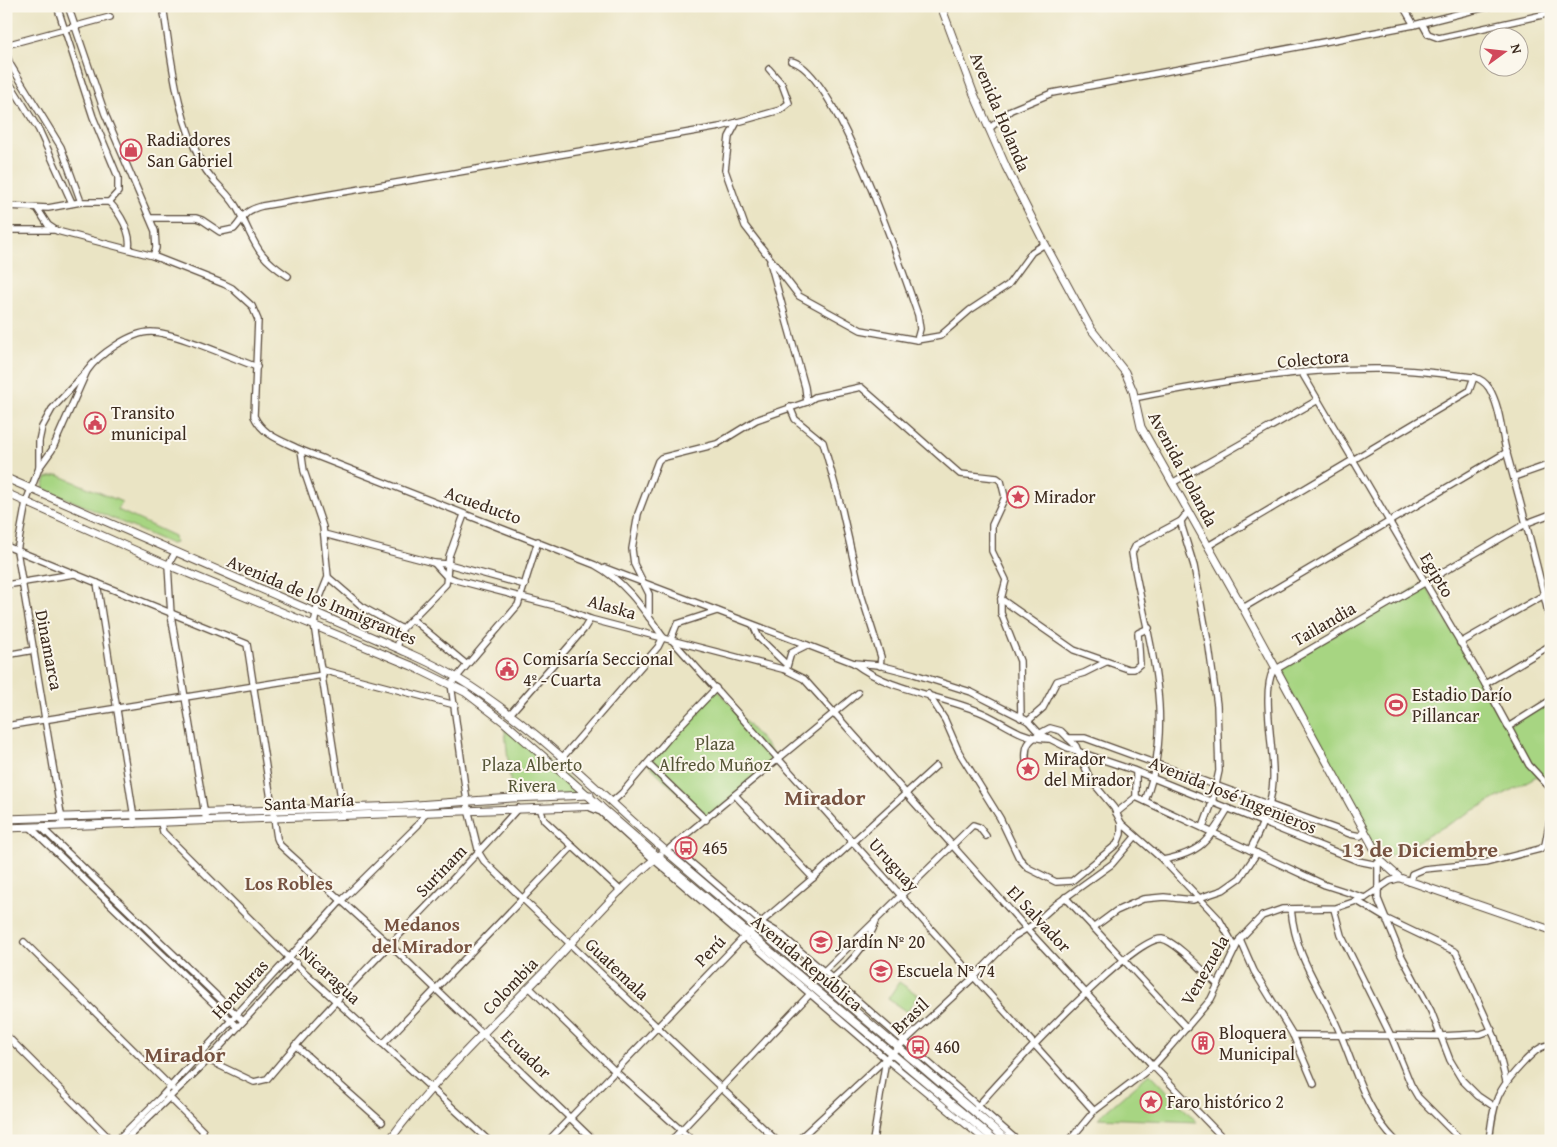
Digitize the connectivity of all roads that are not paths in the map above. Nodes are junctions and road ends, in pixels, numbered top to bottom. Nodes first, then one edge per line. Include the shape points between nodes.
1 (56, 6) edge
2 (68, 6) edge
3 (163, 6) edge
4 (941, 6) edge
5 (1403, 6) edge
6 (1490, 6) edge
7 (1551, 13) edge
8 (110, 16) dead end
9 (1422, 23) junction
10 (1414, 25) junction
11 (74, 26) junction
12 (62, 29) junction
13 (6, 45) edge
14 (6, 53) edge
15 (791, 61) dead end
16 (769, 69) dead end
17 (6, 78) edge
18 (737, 122) junction
19 (989, 129) junction
20 (81, 202) junction
21 (109, 202) junction
22 (72, 203) junction
23 (6, 206) edge
24 (37, 208) junction
25 (241, 216) junction
26 (150, 218) junction
27 (6, 230) edge
28 (58, 231) junction
29 (1045, 244) junction
30 (129, 248) junction
31 (768, 255) junction
32 (153, 256) junction
33 (288, 276) dead end
34 (917, 340) junction
35 (257, 367) junction
36 (87, 371) junction
37 (1302, 373) junction
38 (1474, 376) junction
39 (1134, 398) junction
40 (1318, 400) junction
41 (807, 402) junction
42 (790, 408) junction
43 (301, 450) junction
44 (1506, 452) junction
45 (1353, 462) junction
46 (1551, 464) edge
47 (39, 468) junction
48 (1514, 477) junction
49 (6, 478) edge
50 (1172, 483) junction
51 (30, 489) junction
52 (6, 493) edge
53 (26, 502) junction
54 (1188, 512) junction
55 (464, 514) junction
56 (1551, 514) edge
57 (1181, 521) junction
58 (1388, 522) junction
59 (1527, 523) junction
60 (324, 534) junction
61 (538, 541) junction
62 (6, 546) edge
63 (1208, 546) junction
64 (17, 551) junction
65 (174, 553) junction
66 (434, 563) junction
67 (448, 564) junction
68 (168, 565) junction
69 (595, 565) junction
70 (76, 574) junction
71 (446, 576) junction
72 (328, 577) junction
73 (644, 582) junction
74 (21, 583) junction
75 (97, 583) junction
76 (1424, 583) junction
77 (6, 585) edge
78 (525, 585) junction
79 (1551, 591) edge
80 (1544, 595) junction
81 (522, 597) junction
82 (1001, 599) junction
83 (1243, 608) junction
84 (718, 611) junction
85 (316, 613) junction
86 (171, 615) junction
87 (649, 617) junction
88 (412, 619) junction
89 (590, 619) junction
90 (314, 625) junction
91 (753, 625) junction
92 (1551, 625) edge
93 (1149, 628) junction
94 (402, 629) junction
95 (663, 637) junction
96 (671, 639) junction
97 (1460, 643) junction
98 (807, 645) junction
99 (1551, 645) edge
100 (397, 648) junction
101 (34, 650) junction
102 (6, 655) edge
103 (1106, 662) junction
104 (854, 663) junction
105 (466, 664) junction
106 (880, 666) junction
107 (787, 667) junction
108 (1276, 669) junction
109 (323, 672) junction
110 (456, 676) junction
111 (450, 684) junction
112 (1485, 684) junction
113 (253, 686) junction
114 (716, 688) junction
115 (858, 693) dead end
116 (928, 694) junction
117 (183, 696) junction
118 (1551, 700) edge
119 (454, 705) junction
120 (116, 708) junction
121 (510, 714) junction
122 (835, 714) junction
123 (47, 718) junction
124 (1021, 718) junction
125 (1028, 721) junction
126 (6, 726) edge
127 (1508, 727) junction
128 (1040, 734) junction
129 (1068, 738) junction
130 (1032, 739) junction
131 (1050, 740) junction
132 (1078, 750) junction
133 (563, 757) junction
134 (779, 760) junction
135 (648, 764) junction
136 (1157, 764) junction
137 (555, 766) junction
138 (936, 766) dead end
139 (1027, 772) dead end
140 (1136, 772) junction
141 (1154, 779) junction
142 (1217, 785) junction
143 (1551, 789) edge
144 (600, 793) junction
145 (905, 794) junction
146 (735, 795) junction
147 (589, 796) junction
148 (1136, 797) junction
149 (468, 801) junction
150 (1145, 801) junction
151 (612, 802) junction
152 (1212, 803) junction
153 (1269, 804) junction
154 (582, 806) junction
155 (600, 806) junction
156 (343, 807) junction
157 (518, 808) junction
158 (540, 808) junction
159 (468, 809) junction
160 (274, 810) junction
161 (1227, 810) junction
162 (426, 812) junction
163 (204, 813) junction
164 (1116, 813) junction
165 (1551, 815) edge
166 (61, 816) junction
167 (343, 816) junction
168 (6, 819) edge
169 (275, 819) junction
170 (135, 820) junction
171 (706, 820) junction
172 (206, 821) junction
173 (1262, 822) junction
174 (160, 823) junction
175 (1121, 823) junction
176 (63, 826) junction
177 (30, 827) junction
178 (42, 827) junction
179 (1203, 827) junction
180 (6, 828) edge
181 (1213, 832) junction
182 (1365, 832) junction
183 (986, 836) dead end
184 (1135, 837) junction
185 (854, 841) junction
186 (951, 846) junction
187 (1548, 846) edge
188 (572, 847) junction
189 (673, 847) junction
190 (666, 850) junction
191 (1250, 850) junction
192 (479, 853) junction
193 (1257, 853) junction
194 (1376, 853) junction
195 (656, 858) junction
196 (1163, 860) junction
197 (1378, 865) junction
198 (814, 878) junction
199 (1400, 878) junction
200 (1410, 882) junction
201 (1377, 890) junction
202 (621, 891) junction
203 (901, 894) junction
204 (1065, 897) junction
205 (1200, 898) junction
206 (1365, 898) junction
207 (524, 900) junction
208 (1357, 901) junction
209 (340, 902) junction
210 (1291, 909) junction
211 (1334, 909) junction
212 (876, 918) junction
213 (1387, 919) junction
214 (759, 925) junction
215 (1093, 928) junction
216 (1027, 929) junction
217 (1551, 930) edge
218 (746, 935) junction
219 (1240, 939) junction
220 (24, 942) dead end
221 (570, 944) junction
222 (390, 945) junction
223 (1235, 947) junction
224 (289, 958) junction
225 (1122, 960) junction
226 (297, 963) junction
227 (823, 972) junction
228 (974, 977) junction
229 (832, 979) junction
230 (1218, 985) junction
231 (529, 987) junction
232 (436, 990) junction
233 (810, 994) junction
234 (1087, 994) junction
235 (335, 1001) junction
236 (236, 1015) junction
237 (231, 1020) junction
238 (243, 1021) junction
239 (238, 1027) junction
240 (657, 1028) junction
241 (1187, 1028) junction
242 (1492, 1030) junction
243 (483, 1035) junction
244 (6, 1036) edge
245 (1293, 1036) junction
246 (1391, 1036) junction
247 (1440, 1036) junction
248 (1342, 1037) junction
249 (383, 1044) junction
250 (901, 1044) junction
251 (295, 1045) junction
252 (1034, 1045) junction
253 (1551, 1045) edge
254 (888, 1056) junction
255 (208, 1060) junction
256 (1153, 1066) junction
257 (616, 1072) junction
258 (1506, 1081) junction
259 (1314, 1084) dead end
260 (170, 1085) junction
261 (721, 1086) junction
262 (433, 1088) junction
263 (175, 1091) junction
264 (167, 1095) junction
265 (1493, 1106) junction
266 (976, 1109) junction
267 (1094, 1111) junction
268 (570, 1118) junction
269 (382, 1122) dead end
270 (681, 1130) junction
271 (112, 1141) edge
272 (116, 1141) edge
273 (124, 1141) edge
274 (200, 1141) edge
275 (389, 1141) edge
276 (489, 1141) edge
277 (548, 1141) edge
278 (594, 1141) edge
279 (671, 1141) edge
280 (692, 1141) edge
281 (777, 1141) edge
282 (797, 1141) edge
283 (873, 1141) edge
284 (986, 1141) edge
285 (996, 1141) edge
286 (1008, 1141) edge
287 (1018, 1141) edge
288 (1069, 1141) edge
289 (1226, 1141) edge
290 (1396, 1141) edge
291 (1462, 1141) edge
292 (1489, 1141) edge

1 - 12 street
2 - 11 street
3 - 25 street via 176,95 189,136 206,170
4 - 19 street, Avenida Holanda
5 - 10 street
6 - 9 street
7 - 9 street via 1439,38 1428,34
8 - 11 street
9 - 10 street
10 - 19 street via 1052,94 1011,110
11 - 12 street
11 - 26 street via 108,122
12 - 13 street
12 - 21 street via 118,177 118,192
14 - 20 street via 60,147
15 - 34 street via 799,63 821,86 853,149 886,225 918,315 920,329
16 - 18 street via 782,84 789,103 780,110
17 - 22 street via 39,130
18 - 25 street via 271,204 251,209
18 - 31 street via 729,136 725,170 745,226
19 - 29 street, Avenida Holanda
20 - 21 street
20 - 22 street
21 - 30 street via 128,232
22 - 24 street
23 - 24 street
24 - 28 street via 48,224
25 - 26 street via 234,229 220,232 196,218
25 - 33 street via 265,260
26 - 32 street via 157,240
27 - 28 street
28 - 30 street
29 - 34 street via 1032,252 1008,286 970,310 946,333
29 - 39 street, Avenida Holanda via 1091,328 1125,372
30 - 32 street
31 - 34 street via 792,288 812,305 861,330
31 - 41 street via 806,387
32 - 35 street via 224,284 247,301 258,320
35 - 36 street via 165,334 149,332 103,353
35 - 43 street, Acueducto via 254,416 262,430
36 - 47 street via 52,450
36 - 47 street via 58,402 42,427
37 - 38 street, Colectora via 1384,369
37 - 39 street, Colectora via 1196,386
37 - 40 street, Egipto
38 - 44 street via 1489,389
38 - 45 street via 1470,391
39 - 50 street, Avenida Holanda via 1138,422
40 - 45 street, Egipto
40 - 50 street
41 - 42 street
41 - 82 street via 824,394 861,387 960,474 1001,481 1005,496 992,525 991,538 995,560 1006,580
42 - 73 street via 756,420 717,444 658,461 633,535 634,564
42 - 106 street via 795,418 822,442 861,594 879,650
43 - 55 street, Acueducto
43 - 60 street via 304,471
44 - 48 street
44 - 58 street
45 - 58 street, Egipto
45 - 63 street
46 - 48 street
47 - 51 street, Dinamarca
48 - 59 street
49 - 51 street, Avenida de los Inmigrantes
50 - 54 street, Avenida Holanda
51 - 53 street, Dinamarca
51 - 65 street, Avenida de los Inmigrantes
52 - 53 street, Avenida de los Inmigrantes
53 - 64 street, Dinamarca
53 - 68 street, Avenida de los Inmigrantes
54 - 57 street
54 - 63 street, Avenida Holanda
55 - 61 street, Acueducto
55 - 67 street
56 - 59 street, Tailandia
57 - 93 street via 1136,545 1132,553
57 - 142 street via 1194,566 1214,678 1219,752
58 - 76 street, Egipto
58 - 83 street
59 - 76 street, Tailandia
59 - 80 street
60 - 66 street
60 - 72 street
61 - 69 street, Acueducto
61 - 78 street
62 - 64 street
63 - 83 street, Avenida Holanda
64 - 70 street
64 - 74 street, Dinamarca
65 - 68 street
65 - 85 street, Avenida de los Inmigrantes
66 - 67 street
66 - 71 street
67 - 71 street
67 - 78 street
68 - 86 street
68 - 90 street, Avenida de los Inmigrantes
69 - 73 street, Avenida José Ingenieros
69 - 87 street, Acueducto via 620,582
70 - 74 street
70 - 75 street
71 - 81 street, Alaska
71 - 88 street via 446,584
72 - 85 street
72 - 94 street via 364,608
73 - 84 street, Avenida José Ingenieros
73 - 87 street via 649,594
74 - 77 street
74 - 101 street, Dinamarca
75 - 86 street
75 - 120 street
76 - 97 street, Egipto
76 - 108 street, Tailandia
78 - 81 street
79 - 80 street
80 - 92 street
80 - 97 street
81 - 89 street, Alaska
81 - 105 street via 514,611
82 - 103 street via 1074,650
82 - 124 street via 1001,613 1020,661
83 - 108 street, Avenida Holanda
84 - 91 street, Avenida José Ingenieros
84 - 96 street via 677,624
85 - 90 street
85 - 100 street, Avenida de los Inmigrantes
86 - 113 street, Ecuador via 247,644
86 - 117 street
87 - 95 street, Acueducto
88 - 94 street
88 - 105 street
89 - 95 street, Alaska
89 - 121 street
90 - 109 street
90 - 111 street, Avenida de los Inmigrantes
91 - 98 street, Avenida José Ingenieros
91 - 107 street via 759,638
93 - 103 street via 1138,634 1141,660 1138,667 1128,669
93 - 136 street via 1159,690
94 - 100 street
95 - 96 street, Alaska
95 - 133 street via 658,647
96 - 107 street, Alaska
96 - 114 street, Uruguay
97 - 112 street, Egipto
98 - 104 street, Avenida José Ingenieros
98 - 107 street via 791,653
99 - 112 street
100 - 110 street, Avenida de los Inmigrantes
101 - 102 street
101 - 123 street, Dinamarca
103 - 125 street via 1057,682 1042,708
104 - 106 street, Avenida José Ingenieros
104 - 116 street via 879,680
105 - 110 street
106 - 124 street, Avenida José Ingenieros via 971,692
107 - 122 street, El Salvador via 810,685
108 - 153 street via 1270,676 1269,687 1273,780
108 - 182 street, Avenida Holanda
109 - 113 street
109 - 119 street
109 - 156 street
110 - 111 street
110 - 121 street, Avenida de los Inmigrantes
111 - 119 street, Guatemala
111 - 137 street, Avenida de los Inmigrantes via 504,722
112 - 127 street, Egipto
113 - 117 street
113 - 160 street, Ecuador
114 - 134 street, Uruguay
114 - 135 street
115 - 122 street
116 - 130 street via 981,712
116 - 175 street via 946,720 959,752 1000,818 1018,858 1028,868 1056,882 1072,881 1117,844
117 - 120 street
117 - 163 street
118 - 127 street
119 - 149 street, Guatemala
120 - 123 street
120 - 170 street
121 - 133 street, Avenida de los Inmigrantes
122 - 134 street
122 - 145 street, El Salvador
123 - 126 street
123 - 166 street, Dinamarca
124 - 125 street, Avenida José Ingenieros
125 - 128 street, Avenida José Ingenieros
127 - 143 street, Egipto via 1529,765
128 - 129 street via 1056,728
128 - 130 street
128 - 131 street, Avenida José Ingenieros
129 - 132 street
129 - 136 street via 1085,738
130 - 131 street
130 - 139 street via 1025,747
131 - 132 street, Avenida José Ingenieros
132 - 140 street, Avenida José Ingenieros
132 - 164 street via 1090,779
133 - 137 street
133 - 144 street, Avenida de los Inmigrantes
134 - 146 street
134 - 185 street, Uruguay
135 - 151 street
135 - 171 street
136 - 141 street
136 - 142 street
137 - 147 street, Avenida de los Inmigrantes
138 - 145 street, Perú
140 - 141 street, Avenida José Ingenieros
140 - 148 street
141 - 150 street
141 - 152 street, Avenida José Ingenieros
142 - 152 street
142 - 153 street
144 - 147 street, Santa María
144 - 151 street, Avenida República
145 - 185 street, Perú
145 - 186 street, El Salvador
146 - 171 street
146 - 198 street
147 - 149 street, Santa María
147 - 155 street, Avenida de los Inmigrantes
148 - 150 street
148 - 164 street
149 - 156 street, Santa María
149 - 159 street, Guatemala
150 - 179 street
151 - 155 street, Santa María
151 - 190 street, Avenida República
152 - 161 street, Avenida José Ingenieros
152 - 179 street
153 - 173 street
153 - 182 street via 1355,836
154 - 155 street, Santa María
154 - 158 street, Santa María
154 - 195 street via 601,812
155 - 195 street, Avenida República
156 - 160 street, Santa María
156 - 167 street
157 - 158 street, Santa María
157 - 159 street, Santa María
157 - 192 street, Surinam
158 - 188 street via 544,820
159 - 162 street, Santa María
159 - 192 street, Guatemala
160 - 163 street, Santa María
160 - 169 street, Ecuador
161 - 173 street, Avenida José Ingenieros
161 - 181 street
162 - 167 street, Santa María
162 - 209 street, Honduras via 418,824
163 - 170 street, Santa María
163 - 172 street
164 - 175 street
165 - 187 street
166 - 168 street, Santa María
166 - 170 street, Santa María
166 - 176 street, Dinamarca
167 - 169 street, Santa María
169 - 172 street, Santa María
169 - 209 street, Ecuador via 280,845
170 - 174 street, Santa María
170 - 176 street, Santa María
171 - 189 street
172 - 174 street, Santa María
173 - 191 street
173 - 197 street, Avenida José Ingenieros via 1358,861
174 - 224 street, Nicaragua via 163,832
175 - 184 street
176 - 178 street, Santa María
177 - 178 street, Santa María
177 - 180 street, Santa María
177 - 237 street
178 - 236 street
179 - 181 street
181 - 191 street
181 - 196 street via 1188,854
182 - 194 street, Avenida Holanda
183 - 186 street via 979,826 973,826
184 - 196 street
184 - 204 street, Brasil via 1112,864
185 - 198 street, Perú
185 - 203 street, Uruguay
186 - 203 street
186 - 216 street, El Salvador
187 - 200 street via 1485,863 1416,872
188 - 202 street
188 - 207 street
189 - 190 street
189 - 214 street
190 - 195 street, Colombia
190 - 214 street, Avenida República
191 - 193 street
192 - 207 street, Guatemala
192 - 222 street, Surinam
193 - 205 street via 1233,885
193 - 206 street via 1325,885
194 - 197 street
194 - 199 street, Avenida Holanda
195 - 202 street, Colombia
195 - 218 street, Avenida República
196 - 205 street
197 - 201 street
198 - 214 street, Perú
199 - 200 street
199 - 201 street, Venezuela
200 - 217 street
201 - 206 street, Venezuela
201 - 213 street
202 - 221 street, Colombia
203 - 212 street
203 - 228 street, Uruguay
204 - 215 street
204 - 216 street, Brasil
205 - 215 street via 1143,899 1116,911
205 - 223 street via 1219,920
206 - 208 street, Venezuela
207 - 221 street, Guatemala
207 - 232 street
208 - 211 street, Venezuela
208 - 213 street
209 - 222 street, Ecuador
209 - 224 street, Honduras
210 - 211 street, Venezuela
210 - 219 street, Venezuela via 1262,916
210 - 248 street via 1301,957
211 - 246 street via 1341,934
212 - 227 street
212 - 229 street via 870,935
213 - 242 street via 1451,949 1460,960
213 - 247 street
214 - 218 street, Perú
214 - 227 street via 779,933
214 - 250 street, Avenida República
215 - 225 street
216 - 228 street, Brasil via 1014,937
216 - 234 street, El Salvador
218 - 233 street
218 - 240 street, Perú
218 - 254 street, Avenida República
219 - 223 street, Venezuela
219 - 245 street via 1254,971
220 - 260 street
221 - 231 street, Colombia
221 - 240 street, Guatemala
222 - 232 street, Ecuador
222 - 235 street, Surinam
223 - 230 street, Venezuela
224 - 226 street, Nicaragua
224 - 236 street, Honduras
225 - 230 street via 1149,942 1158,939 1170,941
225 - 234 street
225 - 241 street
226 - 235 street, Nicaragua
226 - 238 street, Honduras
227 - 229 street
228 - 250 street, Brasil
228 - 252 street, Uruguay
229 - 250 street
230 - 241 street, Venezuela
231 - 243 street, Colombia
231 - 257 street
232 - 243 street, Ecuador
232 - 249 street
233 - 254 street
233 - 261 street
234 - 252 street
234 - 256 street, El Salvador
235 - 249 street, Nicaragua
235 - 251 street, Surinam
236 - 237 street, Honduras
236 - 238 street
237 - 239 street
237 - 260 street, Honduras
238 - 239 street, Honduras
239 - 255 street, Honduras
240 - 257 street, Perú
240 - 261 street, Guatemala
241 - 256 street, Venezuela
242 - 247 street via 1481,1034
242 - 258 street
243 - 262 street, Colombia
243 - 268 street, Ecuador
244 - 271 street
245 - 248 street
245 - 259 street
246 - 247 street
246 - 248 street
246 - 291 street via 1418,1097
247 - 265 street via 1458,1076
248 - 290 street via 1375,1118
249 - 262 street, Nicaragua
250 - 254 street, Brasil
250 - 266 street, Avenida República
251 - 255 street, Surinam via 267,1079 259,1082
251 - 269 street
252 - 266 street
252 - 267 street, Uruguay
253 - 258 street via 1537,1051
254 - 282 street, Brasil
254 - 283 street
254 - 284 street
254 - 285 street, Avenida República
255 - 263 street, Honduras
256 - 267 street, Venezuela
256 - 289 street, El Salvador
257 - 268 street, Perú
257 - 270 street
258 - 265 street
260 - 263 street
260 - 264 street, Honduras
261 - 270 street
261 - 281 street, Guatemala
262 - 275 street, Colombia
262 - 276 street, Nicaragua
263 - 264 street, Honduras
264 - 272 street, Honduras
264 - 273 street, Honduras
264 - 274 street via 203,1131
265 - 292 street
266 - 286 street, Avenida República
266 - 287 street
267 - 288 street, Venezuela
268 - 277 street, Perú
268 - 278 street, Ecuador
270 - 279 street
270 - 280 street

